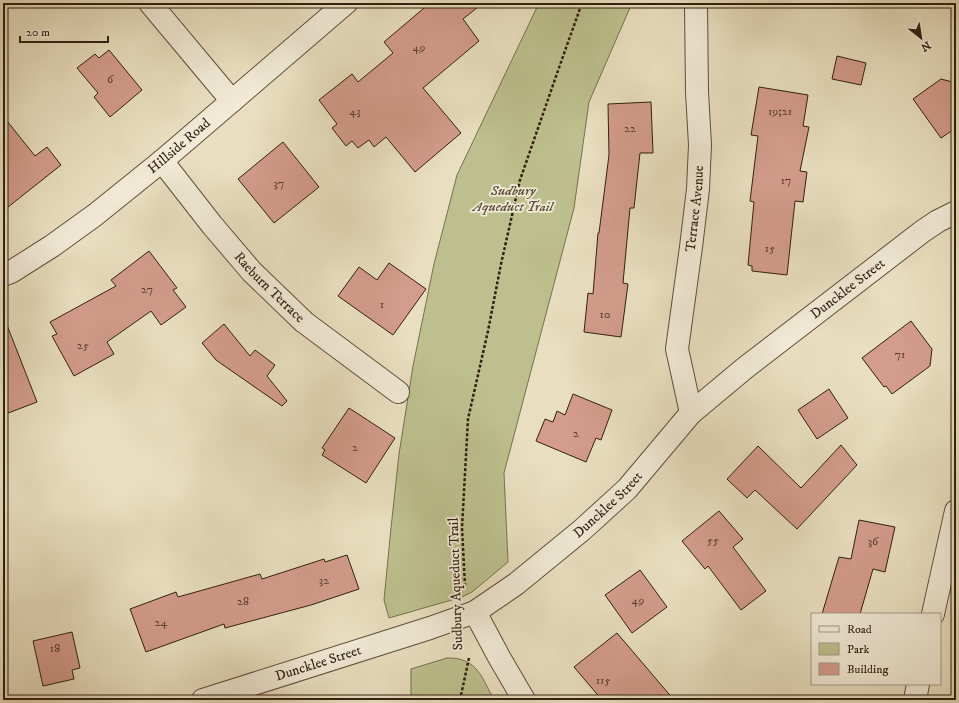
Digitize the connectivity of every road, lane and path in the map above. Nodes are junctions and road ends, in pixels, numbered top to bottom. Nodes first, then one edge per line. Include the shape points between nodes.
1 (150, 3) edge
2 (346, 3) edge
3 (582, 3) edge
4 (696, 3) edge
5 (232, 101) junction
6 (162, 161) junction
7 (956, 212) edge
8 (3, 275) edge
9 (398, 392) dead end
10 (691, 413) junction
11 (956, 511) edge
12 (933, 613) edge
13 (470, 614) junction
14 (918, 685) edge
15 (204, 700) edge
16 (460, 700) edge
17 (524, 700) edge
18 (915, 700) edge

1 - 5 street
2 - 5 street, Hillside Road
3 - 13 path, Sudbury Aqueduct Trail via 520,180 468,419 462,528
4 - 10 street, Terrace Avenue via 700,146 698,189 677,349
5 - 6 street, Hillside Road
6 - 8 street, Hillside Road via 52,246
6 - 9 street, Raeburn Terrace via 258,277 304,322
7 - 10 street, Duncklee Street via 923,232 744,368
10 - 13 street, Duncklee Street via 627,489 582,530 516,584
11 - 12 street
13 - 15 street, Duncklee Street
13 - 16 path, Sudbury Aqueduct Trail via 472,646
13 - 17 street
14 - 18 street

